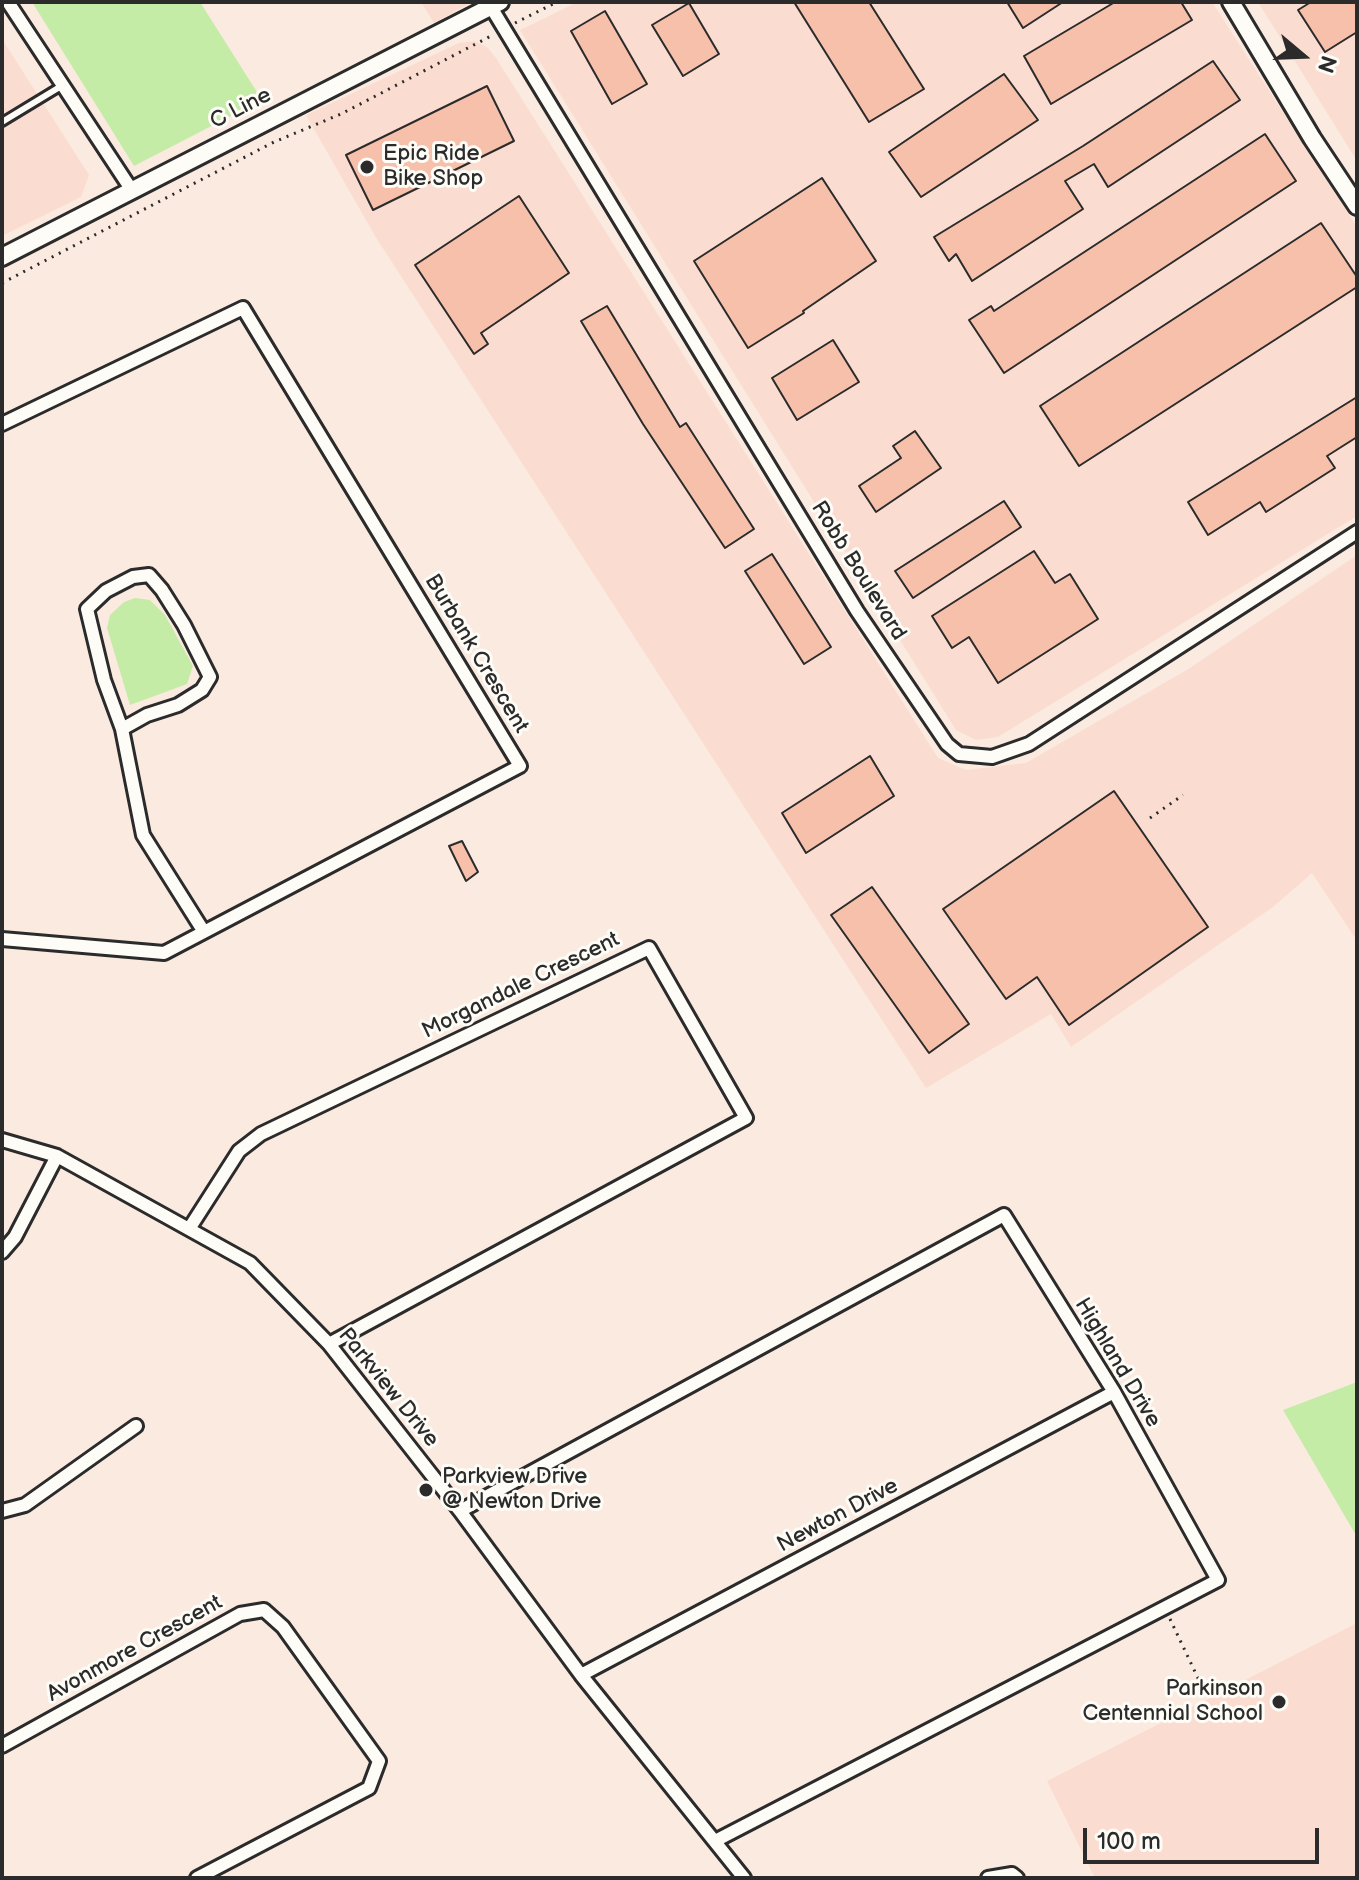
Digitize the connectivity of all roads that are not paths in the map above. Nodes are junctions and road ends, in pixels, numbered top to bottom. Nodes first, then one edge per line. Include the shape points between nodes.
1 (8, 2) edge
2 (1231, 2) edge
3 (496, 4) edge
4 (63, 85) junction
5 (2, 122) edge
6 (131, 189) junction
7 (1357, 206) edge
8 (2, 257) edge
9 (2, 424) edge
10 (1357, 532) edge
11 (122, 729) junction
12 (204, 932) junction
13 (2, 939) edge
14 (2, 1140) edge
15 (57, 1156) junction
16 (189, 1229) junction
17 (2, 1252) edge
18 (329, 1344) junction
19 (1114, 1392) junction
20 (136, 1426) dead end
21 (2, 1511) edge
22 (460, 1511) junction
23 (581, 1675) junction
24 (2, 1746) edge
25 (715, 1841) junction
26 (197, 1878) edge
27 (744, 1878) edge
28 (988, 1878) edge
29 (1017, 1878) edge

1 - 4 street
2 - 7 street
3 - 6 street, C Line
3 - 10 street, Robb Boulevard via 505,29 857,611 959,754 992,757 1029,744
4 - 5 lane
4 - 6 street
6 - 8 street, C Line
9 - 12 street, Burbank Crescent via 243,308 520,766
11 - 11 street via 178,705 202,690 210,677 184,625 149,575 106,591 87,609
11 - 12 street via 143,835
12 - 13 street, Burbank Crescent via 164,953
14 - 15 street, Parkview Drive
15 - 16 street, Parkview Drive
15 - 17 street
16 - 18 street, Parkview Drive via 250,1263
16 - 18 street, Morgandale Crescent via 239,1151 261,1134 649,948 746,1118
18 - 22 street, Parkview Drive
19 - 22 street, Highland Drive via 1004,1215
19 - 23 street, Newton Drive
19 - 25 street, Highland Drive via 1218,1580
20 - 21 street via 25,1505
22 - 23 street, Parkview Drive
23 - 25 street, Parkview Drive
24 - 26 street, Avonmore Crescent via 240,1614 264,1610 283,1627 379,1761 369,1788
25 - 27 street, Parkview Drive
28 - 29 street

